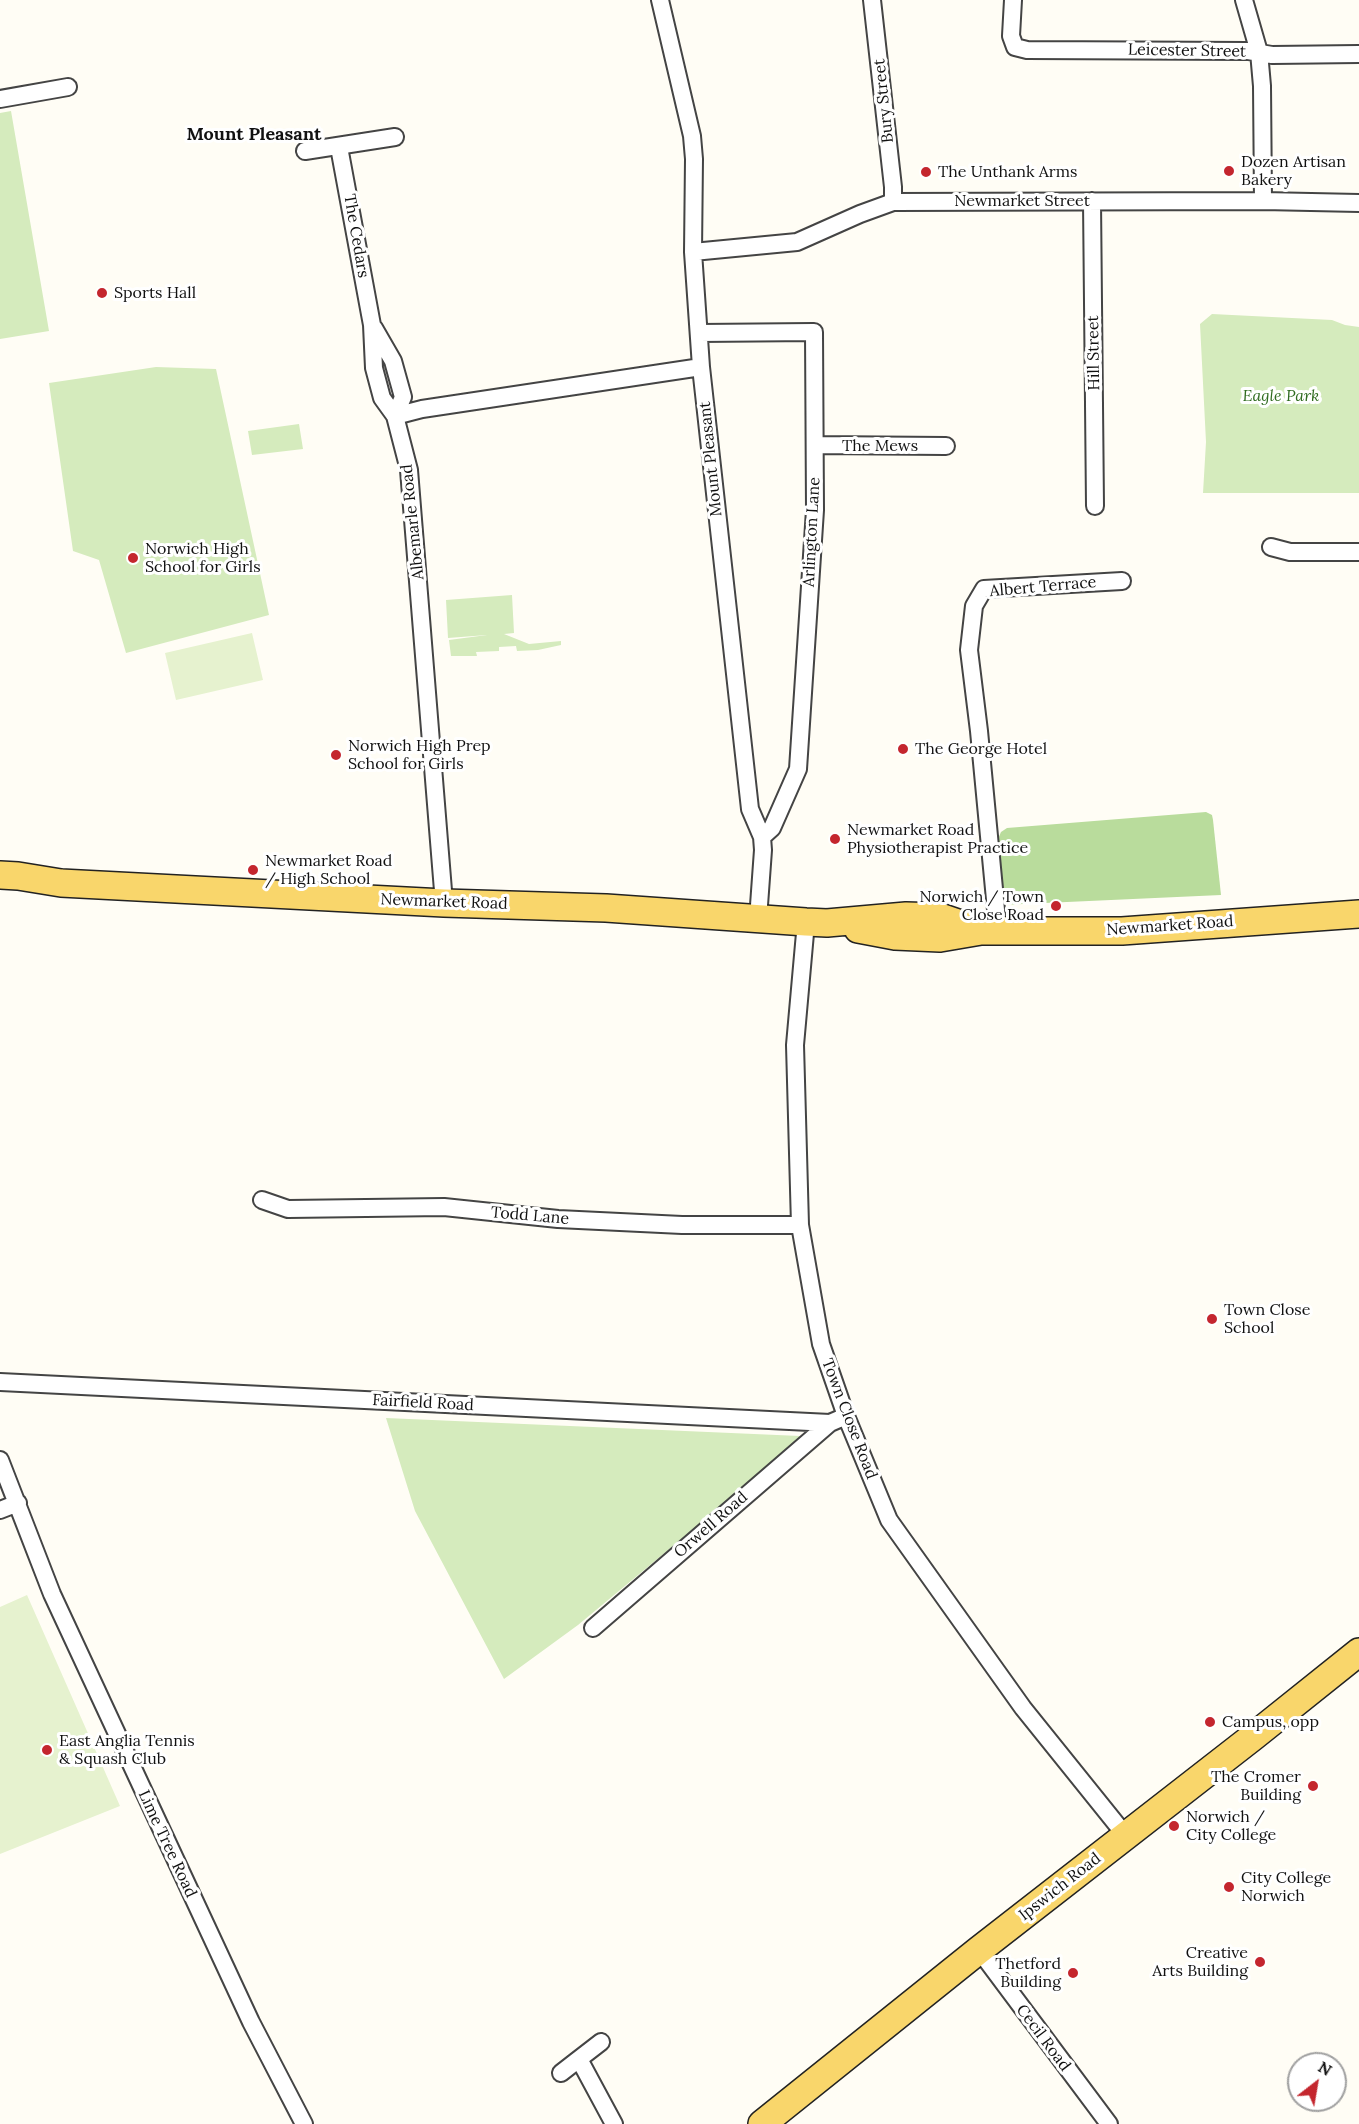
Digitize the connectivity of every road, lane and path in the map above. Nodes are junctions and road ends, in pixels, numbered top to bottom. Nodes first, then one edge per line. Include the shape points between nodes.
1 (660, 0) edge
2 (872, 0) edge
3 (1013, 0) edge
4 (1244, 0) edge
5 (1259, 52) junction
6 (1359, 54) edge
7 (68, 87) dead end
8 (0, 99) edge
9 (395, 137) dead end
10 (339, 147) junction
11 (305, 151) dead end
12 (1092, 201) junction
13 (1263, 201) junction
14 (893, 202) junction
15 (1359, 203) edge
16 (693, 252) junction
17 (699, 333) junction
18 (701, 367) junction
19 (395, 416) junction
20 (815, 445) junction
21 (946, 446) dead end
22 (1095, 506) dead end
23 (1271, 547) dead end
24 (1359, 552) edge
25 (1122, 581) dead end
26 (762, 837) junction
27 (0, 875) edge
28 (61, 884) junction
29 (0, 890) edge
30 (444, 903) junction
31 (1359, 914) edge
32 (758, 919) junction
33 (817, 923) junction
34 (989, 931) junction
35 (262, 1200) dead end
36 (800, 1225) junction
37 (0, 1382) edge
38 (838, 1419) junction
39 (0, 1460) edge
40 (18, 1503) junction
41 (0, 1510) edge
42 (592, 1628) dead end
43 (1359, 1652) edge
44 (1126, 1836) junction
45 (979, 1950) junction
46 (601, 2042) dead end
47 (579, 2059) junction
48 (561, 2073) dead end
49 (304, 2124) edge
50 (614, 2124) edge
51 (762, 2124) edge
52 (1109, 2124) edge

1 - 16 street, Mount Pleasant via 692,136
2 - 14 street, Bury Street
3 - 5 street, Leicester Street via 1011,36 1015,47 1027,50
4 - 5 street
5 - 6 street, Leicester Street
5 - 13 street
7 - 8 street
9 - 10 street
10 - 11 street
10 - 19 street, The Cedars via 372,325 374,368 381,398
12 - 13 street, Newmarket Street
12 - 14 street, Newmarket Street
12 - 22 street, Hill Street
13 - 15 street, Newmarket Street
14 - 16 street, Newmarket Street via 797,242
16 - 17 street, Mount Pleasant
17 - 18 street, Mount Pleasant
17 - 20 street, Arlington Lane via 814,332
18 - 19 street
18 - 26 street, Mount Pleasant via 750,809
19 - 30 street, Albemarle Road via 409,470
20 - 21 street, The Mews
20 - 26 street, Arlington Lane via 815,510 798,769 772,828
23 - 24 street via 1290,552
25 - 34 street, Albert Terrace via 984,589 974,606 969,650 979,731
26 - 32 street, Mount Pleasant
27 - 28 main road, Newmarket Road
28 - 29 main road, Newmarket Road
28 - 30 main road, Newmarket Road
30 - 32 main road, Newmarket Road via 606,908
31 - 34 main road, Newmarket Road via 1122,931
32 - 33 main road, Newmarket Road
33 - 34 main road, Newmarket Road via 940,916
33 - 36 street, Town Close Road via 795,1045
35 - 36 street, Todd Lane via 288,1209 444,1207 569,1220
36 - 38 street, Town Close Road
37 - 38 street, Fairfield Road
38 - 42 street, Orwell Road
38 - 44 street, Town Close Road via 889,1520 1023,1708
39 - 40 street, Lime Tree Road
40 - 41 street
40 - 49 street, Lime Tree Road via 52,1594 251,2022
43 - 44 main road, Ipswich Road
44 - 45 main road, Ipswich Road
45 - 51 main road, Ipswich Road
45 - 52 street, Cecil Road
46 - 47 street
47 - 48 street
47 - 50 street

